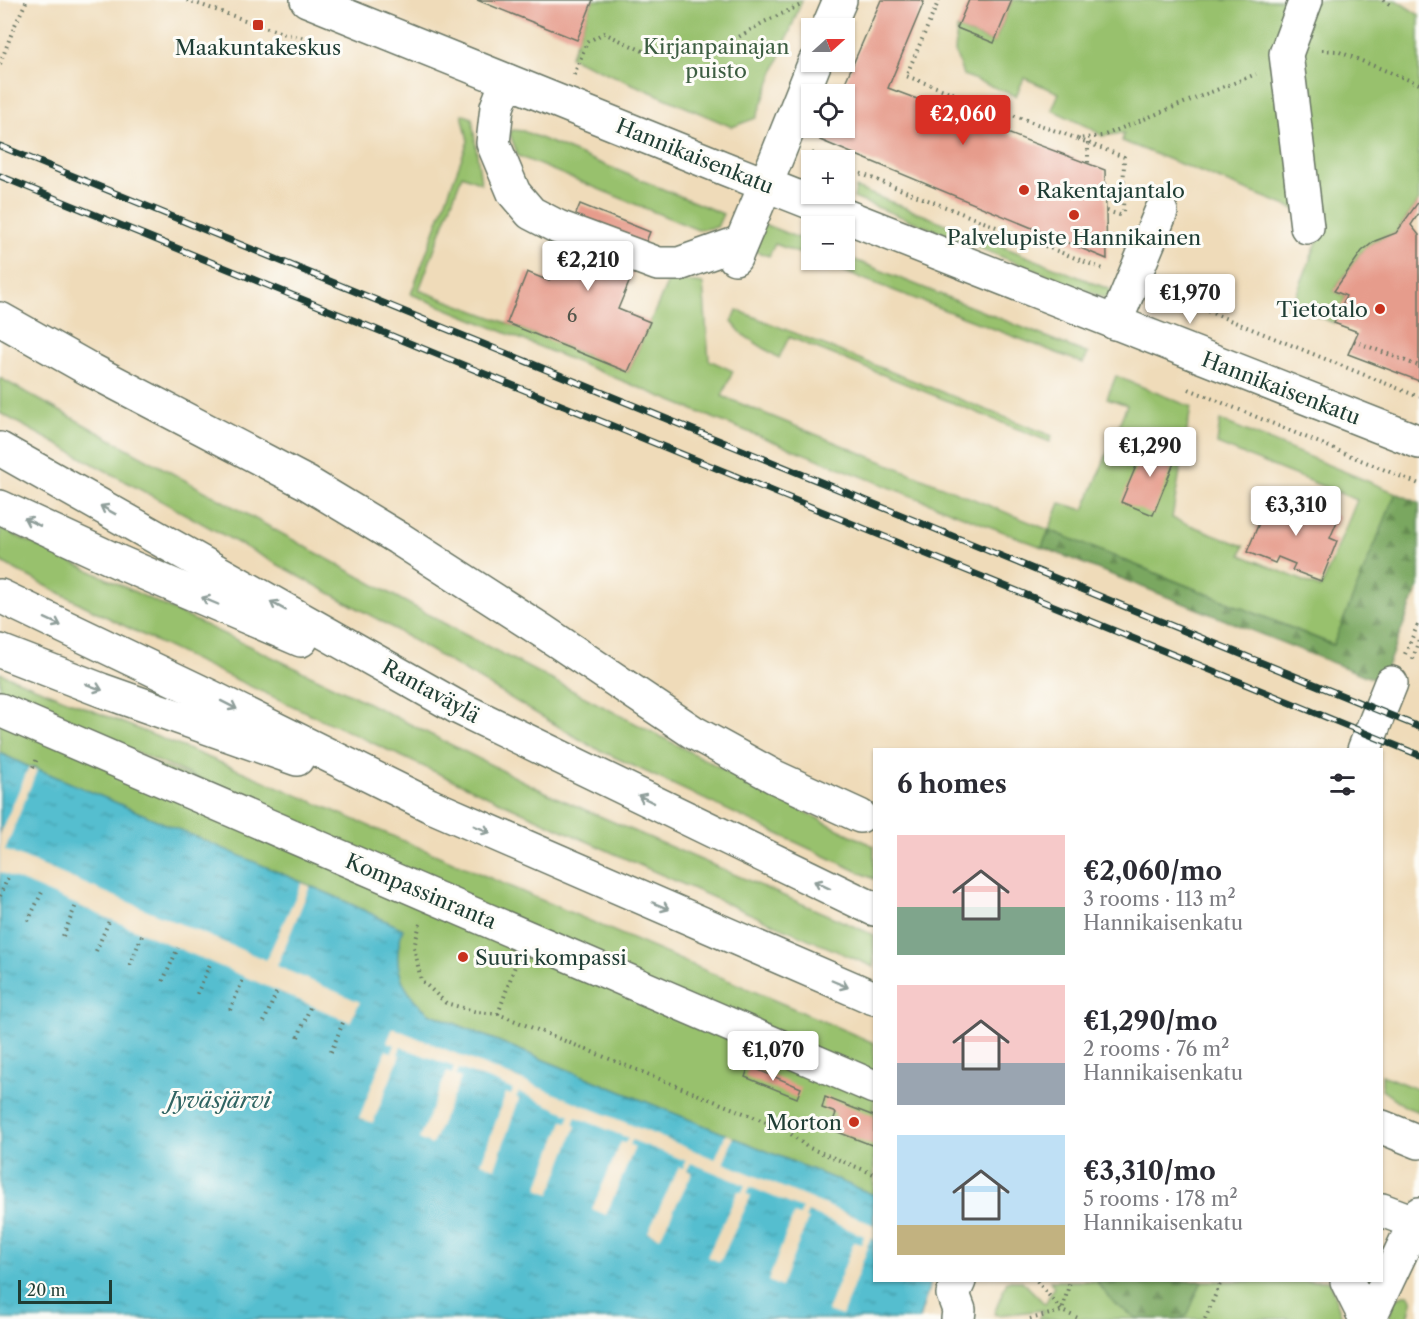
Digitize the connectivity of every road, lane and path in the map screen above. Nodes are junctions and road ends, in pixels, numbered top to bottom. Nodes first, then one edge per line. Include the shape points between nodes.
1 (27, 0) edge
2 (307, 0) edge
3 (939, 0) edge
4 (1306, 0) edge
5 (1383, 0) edge
6 (825, 1) edge
7 (1390, 5) dead end
8 (827, 18) edge
9 (1286, 54) junction
10 (0, 64) edge
11 (811, 72) edge
12 (573, 78) dead end
13 (507, 81) junction
14 (1419, 84) edge
15 (1078, 139) junction
16 (1088, 143) junction
17 (1088, 163) dead end
18 (766, 184) junction
19 (1107, 211) dead end
20 (1161, 212) dead end
21 (1122, 216) junction
22 (1122, 226) dead end
23 (1307, 227) dead end
24 (0, 319) edge
25 (1115, 323) junction
26 (1354, 341) dead end
27 (1419, 366) edge
28 (1419, 442) edge
29 (0, 449) edge
30 (0, 507) edge
31 (0, 596) edge
32 (0, 651) edge
33 (1391, 683) dead end
34 (457, 707) junction
35 (0, 710) edge
36 (1365, 748) edge
37 (429, 806) junction
38 (860, 816) dead end
39 (9, 875) dead end
40 (43, 890) dead end
41 (0, 896) edge
42 (433, 897) junction
43 (76, 905) dead end
44 (873, 909) edge
45 (110, 919) dead end
46 (28, 921) dead end
47 (144, 933) dead end
48 (63, 936) dead end
49 (526, 937) junction
50 (178, 948) dead end
51 (96, 951) dead end
52 (211, 962) dead end
53 (130, 965) dead end
54 (244, 977) dead end
55 (163, 981) dead end
56 (277, 991) dead end
57 (197, 994) dead end
58 (873, 998) edge
59 (311, 1005) dead end
60 (230, 1010) dead end
61 (498, 1014) junction
62 (345, 1020) dead end
63 (264, 1022) dead end
64 (298, 1037) dead end
65 (331, 1052) dead end
66 (873, 1087) edge
67 (1383, 1127) edge
68 (1419, 1142) edge
69 (873, 1174) edge
70 (1383, 1210) edge
71 (1418, 1220) edge
72 (959, 1282) edge
73 (1037, 1282) edge
74 (1070, 1282) edge
75 (1348, 1282) edge
76 (1220, 1284) dead end
77 (1062, 1311) junction
78 (958, 1319) edge
79 (1030, 1319) edge
80 (1080, 1319) edge
81 (1205, 1319) edge
82 (1368, 1319) edge

1 - 10 path
2 - 13 main road, Hannikaisenkatu
3 - 15 path via 906,76
4 - 9 main road
5 - 7 path
6 - 8 main road
6 - 12 path via 764,22 720,48 683,55 645,52 604,33 587,42
9 - 14 path via 1308,49 1337,51
9 - 15 path via 1270,68 1102,136
9 - 23 main road
11 - 18 main road
13 - 18 main road, Hannikaisenkatu
13 - 18 main road via 497,107 493,143 514,193 531,213 558,227 658,264 678,264 738,250
15 - 16 path
16 - 17 path
16 - 21 path via 1124,158
18 - 25 main road, Hannikaisenkatu
19 - 21 path
20 - 25 main road
21 - 22 path
24 - 38 main road via 307,483 417,550 693,732 775,777
25 - 28 main road, Hannikaisenkatu
26 - 27 path
34 -> 29 main road, Rantaväylä
34 -> 30 main road
31 -> 37 main road
32 -> 37 main road
33 - 36 main road
44 -> 34 main road, Rantaväylä
35 - 42 main road, Kompassinranta
37 -> 58 main road
39 - 41 path
40 - 46 path
42 - 49 main road, Kompassinranta
42 - 61 path via 422,917 414,947 421,980 446,1003
43 - 48 path
45 - 51 path
47 - 53 path
49 - 61 path
49 - 66 main road, Kompassinranta
50 - 55 path
52 - 57 path
54 - 60 path
56 - 63 path
59 - 64 path
61 - 69 path via 786,1130 807,1147
62 - 65 path
67 - 68 main road
70 - 71 main road
71 - 82 main road
72 - 78 main road via 953,1294
73 - 77 path
74 - 77 path
75 - 82 main road
76 - 81 path
77 - 79 path
77 - 80 path

